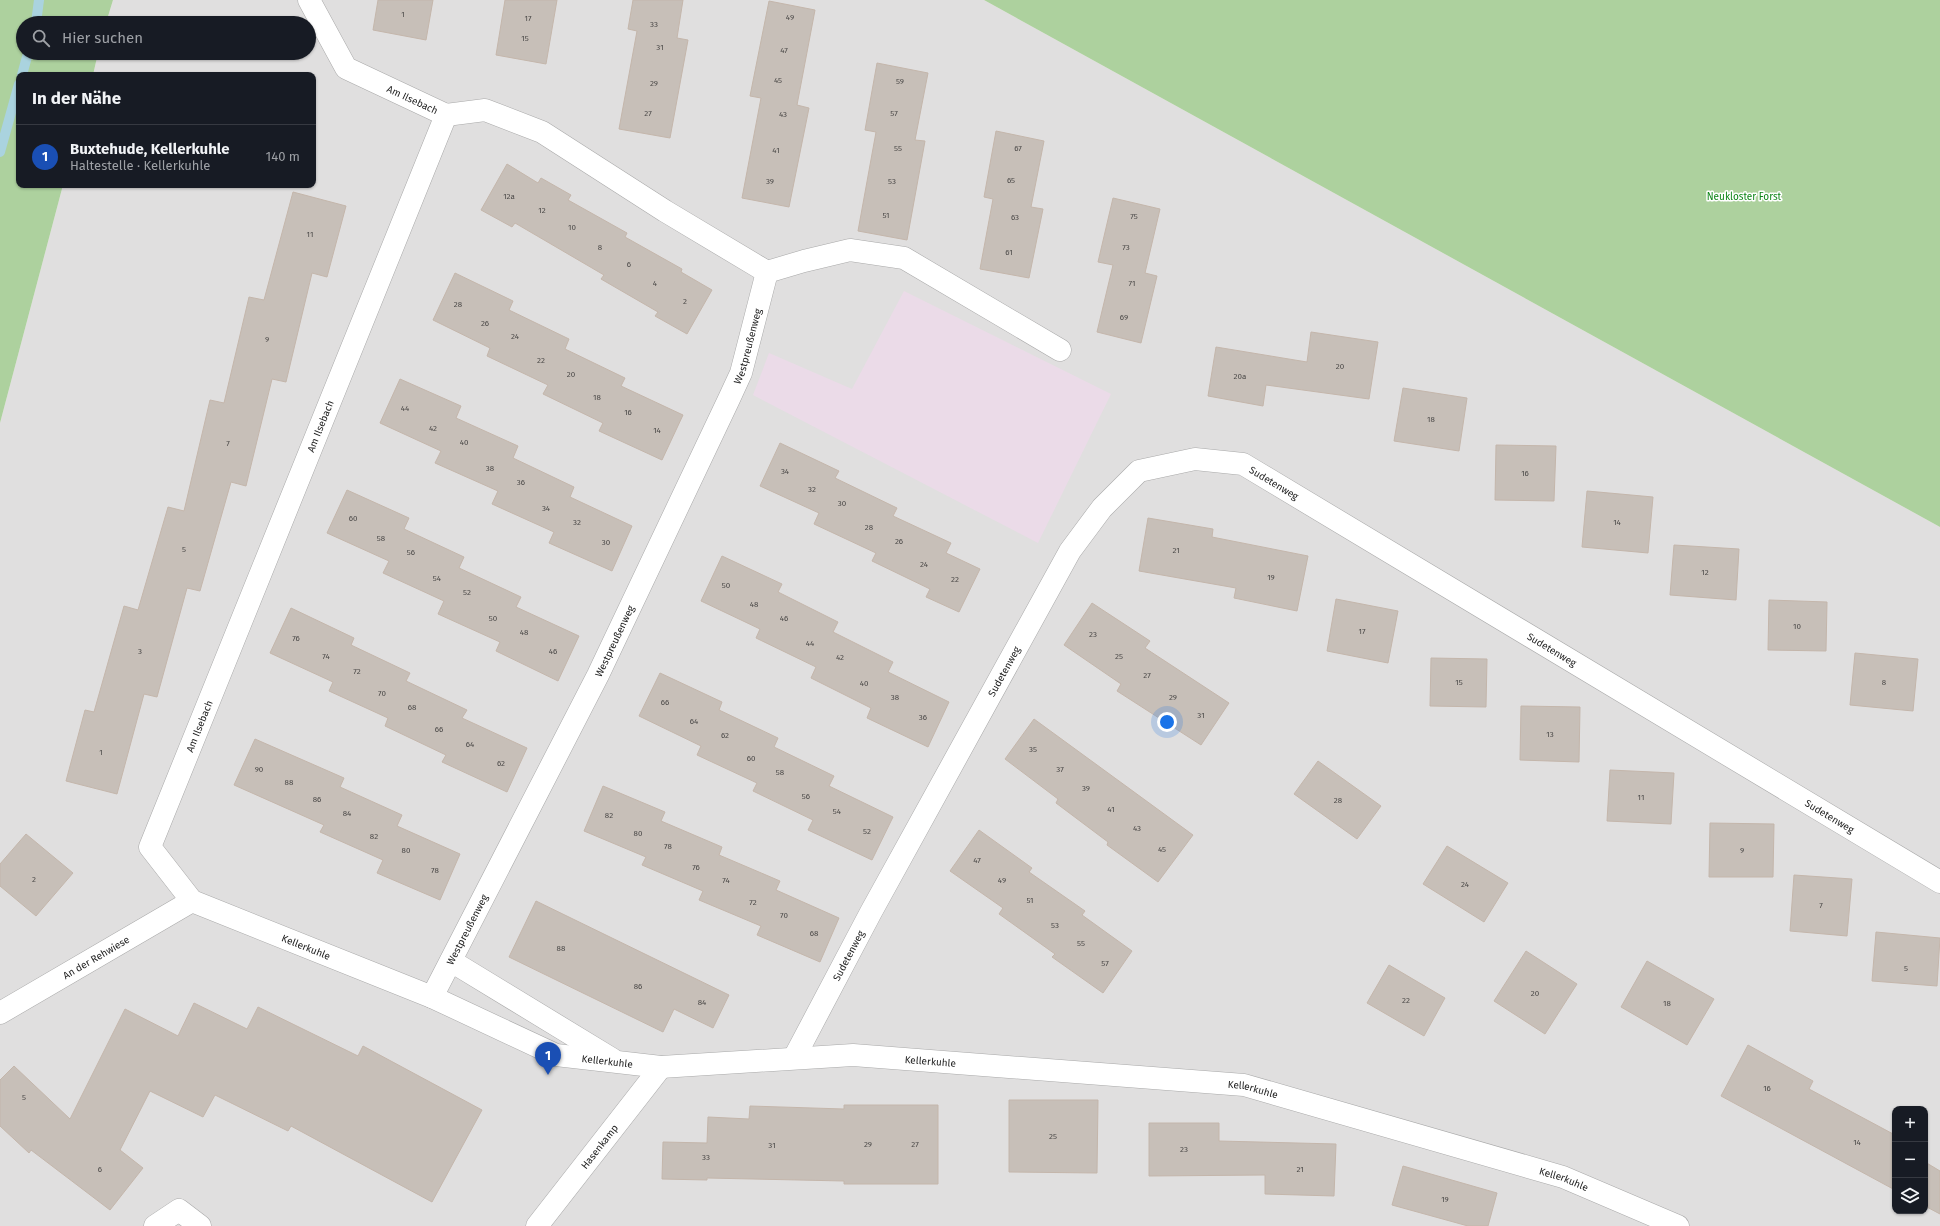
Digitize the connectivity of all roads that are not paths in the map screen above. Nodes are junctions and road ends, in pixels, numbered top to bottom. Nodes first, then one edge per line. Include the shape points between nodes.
1 (309, 0) edge
2 (446, 115) junction
3 (767, 272) junction
4 (1060, 350) dead end
5 (1940, 882) edge
6 (192, 901) junction
7 (451, 961) junction
8 (432, 997) junction
9 (0, 1013) edge
10 (794, 1058) junction
11 (616, 1062) junction
12 (661, 1066) junction
13 (155, 1226) edge
14 (200, 1226) edge
15 (537, 1226) edge
16 (1678, 1226) edge

1 - 2 street, Am Ilsebach via 346,68
2 - 3 street via 485,110 542,132 665,211
2 - 6 street, Am Ilsebach via 150,847
3 - 4 street via 850,250 904,258
3 - 7 street, Westpreußenweg via 741,373 598,675
5 - 10 street, Sudetenweg via 1243,464 1195,459 1139,471 1102,508 1070,551 871,912
6 - 8 street, Kellerkuhle
6 - 9 street, An der Rehwiese
7 - 8 street, Westpreußenweg
7 - 11 street
8 - 11 street, Kellerkuhle via 556,1055
10 - 12 street, Kellerkuhle
10 - 16 street, Kellerkuhle via 852,1055 1244,1085 1563,1177
11 - 12 street, Kellerkuhle
12 - 15 street, Hasenkamp
13 - 14 street via 179,1210

